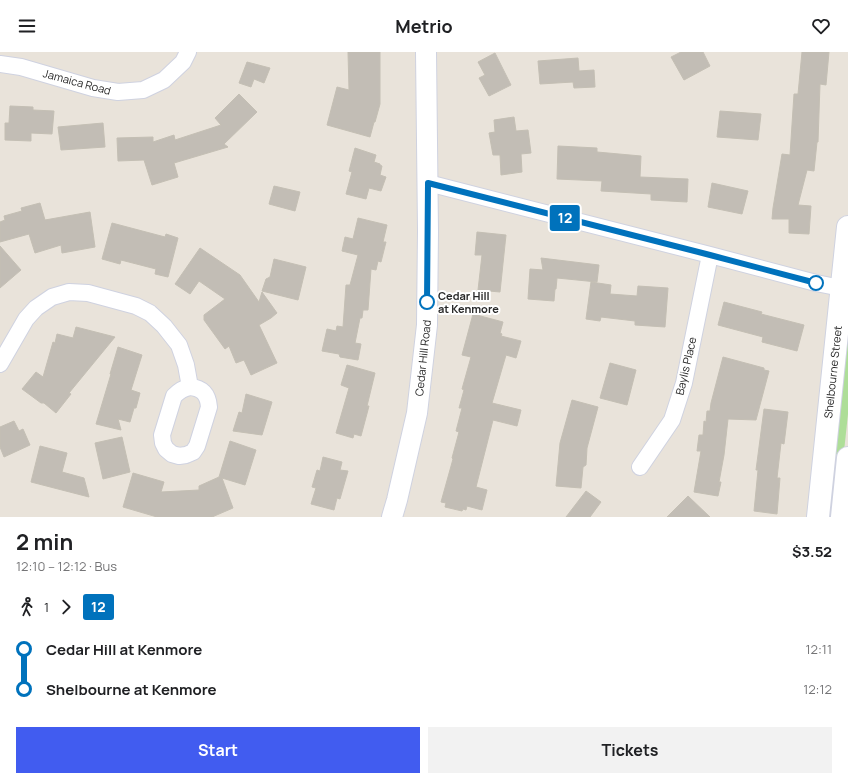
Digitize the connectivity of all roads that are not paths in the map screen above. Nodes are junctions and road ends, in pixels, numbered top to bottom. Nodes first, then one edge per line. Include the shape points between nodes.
1 (188, 52) edge
2 (426, 52) edge
3 (0, 64) edge
4 (428, 183) junction
5 (848, 227) edge
6 (710, 255) junction
7 (845, 288) edge
8 (0, 364) edge
9 (190, 387) dead end
10 (848, 458) edge
11 (640, 467) dead end
12 (392, 517) edge
13 (818, 517) edge
14 (842, 517) edge

1 - 3 street, Jamaica Road via 183,62 164,80 143,90 118,92
2 - 4 street, Cedar Hill Road
4 - 6 street
4 - 12 street, Cedar Hill Road via 427,325 417,413
5 - 7 main road, Shelbourne Street
6 - 7 street via 816,283
6 - 11 street, Baylis Place via 684,383 672,420
7 - 13 main road, Shelbourne Street
8 - 9 street via 26,319 36,308 52,297 69,292 88,293 136,306 150,313 179,346
10 - 14 main road

